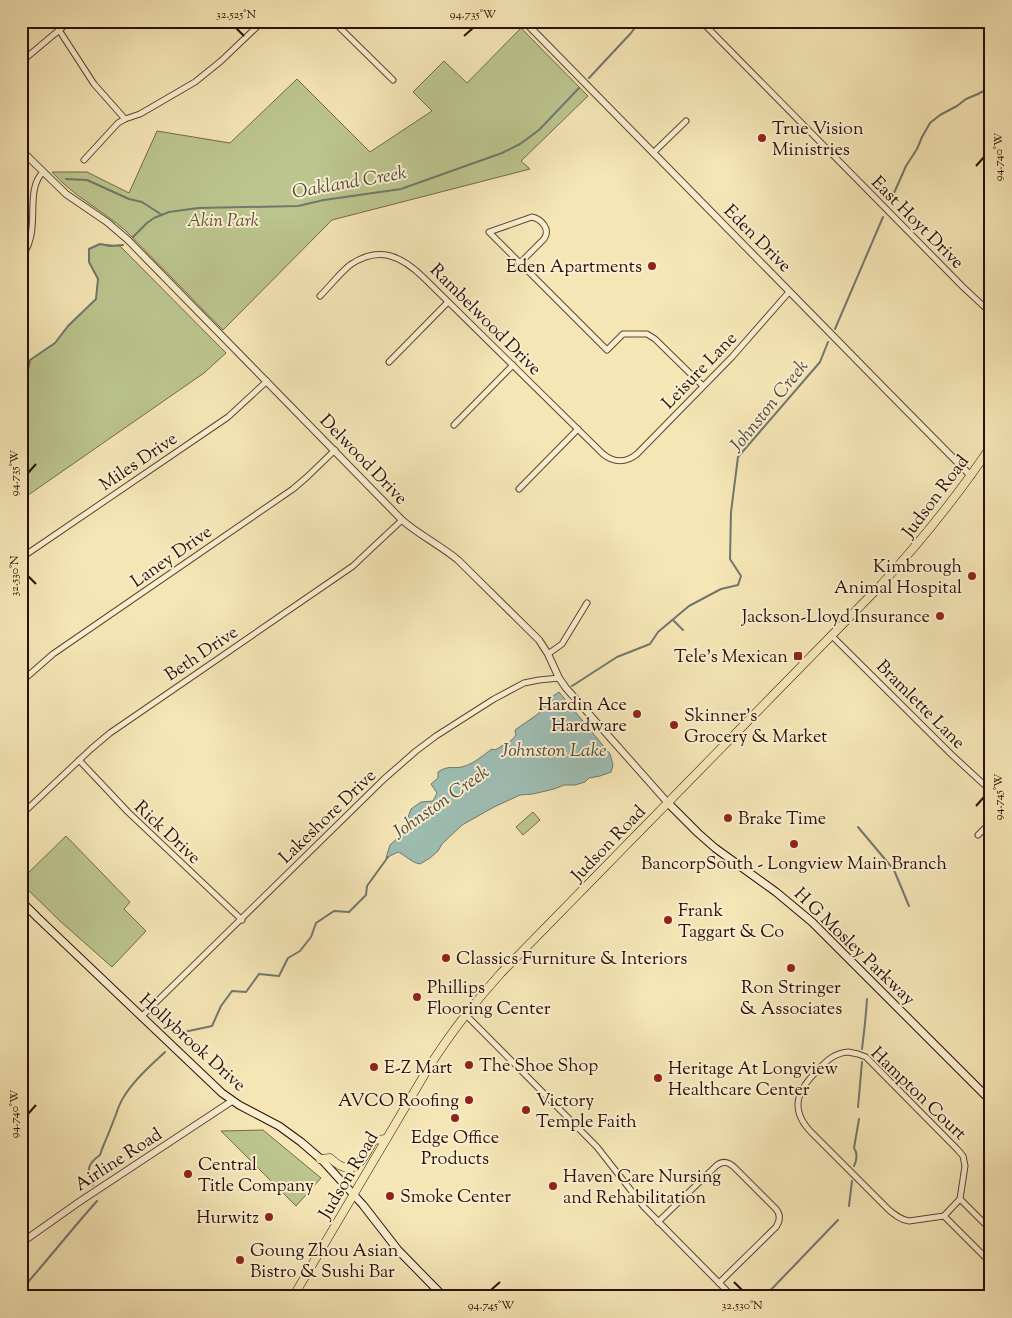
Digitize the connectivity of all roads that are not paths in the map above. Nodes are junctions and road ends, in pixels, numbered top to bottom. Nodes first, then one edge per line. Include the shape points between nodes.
1 (70, 21) edge
2 (263, 21) edge
3 (333, 21) edge
4 (524, 21) edge
5 (701, 21) edge
6 (59, 30) junction
7 (21, 62) edge
8 (393, 80) dead end
9 (125, 119) junction
10 (686, 121) dead end
11 (21, 150) edge
12 (653, 153) junction
13 (84, 160) dead end
14 (43, 172) junction
15 (21, 257) edge
16 (520, 263) junction
17 (789, 292) junction
18 (320, 296) dead end
19 (448, 302) junction
20 (991, 313) edge
21 (389, 362) dead end
22 (513, 365) junction
23 (267, 381) junction
24 (703, 386) junction
25 (454, 425) dead end
26 (578, 429) junction
27 (991, 446) edge
28 (334, 450) junction
29 (623, 460) joint
30 (971, 476) junction
31 (519, 490) dead end
32 (402, 520) junction
33 (21, 558) edge
34 (587, 603) dead end
35 (832, 636) junction
36 (548, 654) junction
37 (559, 678) junction
38 (21, 682) edge
39 (79, 760) junction
40 (991, 791) edge
41 (668, 803) junction
42 (21, 816) edge
43 (991, 822) edge
44 (978, 835) dead end
45 (22, 903) edge
46 (242, 920) junction
47 (465, 1014) junction
48 (142, 1017) junction
49 (232, 1101) junction
50 (991, 1101) edge
51 (386, 1139) junction
52 (320, 1159) junction
53 (354, 1194) junction
54 (960, 1199) junction
55 (944, 1216) junction
56 (658, 1222) junction
57 (991, 1230) edge
58 (21, 1243) edge
59 (991, 1263) edge
60 (719, 1283) junction
61 (293, 1297) edge
62 (444, 1297) edge
63 (733, 1297) edge

1 - 6 street
2 - 9 street via 195,82 140,114
3 - 8 street
4 - 12 street, Eden Drive
5 - 20 street, East Hoyt Drive
6 - 7 street
6 - 9 street via 94,84
9 - 13 street
10 - 12 street
11 - 14 street, Delwood Drive
12 - 17 street, Eden Drive
14 - 15 street via 35,186 32,234
14 - 23 street, Delwood Drive via 66,194 128,240
16 - 16 street via 547,234 546,228 534,217 489,232
16 - 24 street via 607,350 625,333 650,335
17 - 24 street, Leisure Lane
17 - 30 street, Eden Drive
18 - 19 street, Rambelwood Drive via 352,264 382,255 410,264
19 - 21 street
19 - 22 street, Rambelwood Drive
22 - 25 street
22 - 26 street, Rambelwood Drive
23 - 28 street, Delwood Drive
23 - 33 street, Miles Drive via 228,416
24 - 29 street, Leisure Lane via 637,454
26 - 29 street, Rambelwood Drive via 608,458
26 - 31 street
27 - 30 main road, Judson Road
28 - 32 street, Delwood Drive
28 - 38 street, Laney Drive via 307,478 53,654
30 - 35 main road, Judson Road via 918,544
32 - 36 street, Delwood Drive via 464,565 540,640
32 - 39 street, Beth Drive via 353,566 116,728
34 - 36 street via 562,644
35 - 40 street, Bramlette Lane
35 - 41 main road, Judson Road
36 - 37 street, Delwood Drive
37 - 41 street, Delwood Drive
37 - 46 street, Lakeshore Drive via 515,687 426,743 384,779
39 - 42 street, Beth Drive
39 - 46 street, Rick Drive via 128,812
41 - 47 main road, Judson Road
41 - 50 main road, H G Mosley Parkway via 698,834 812,922
43 - 44 street
45 - 48 main road, Hollybrook Drive
46 - 48 street, Lakeshore Drive
47 - 51 main road, Judson Road
47 - 56 street via 597,1147
48 - 49 main road, Hollybrook Drive
49 - 52 main road, Hollybrook Drive via 279,1126
49 - 58 street, Airline Road
51 - 52 main road via 374,1140 357,1166 344,1168 330,1158
51 - 53 main road, Judson Road
52 - 53 main road, Hollybrook Drive
53 - 61 main road, Judson Road
53 - 62 main road, Hollybrook Drive via 398,1250
54 - 55 street
54 - 55 street, Hampton Court via 965,1168 963,1156 957,1149 866,1057 852,1052 828,1059 803,1086 798,1103 801,1118 810,1131 898,1217 909,1221
54 - 57 street
55 - 59 street
56 - 60 street
56 - 60 street via 718,1163 729,1163 742,1174 776,1209 780,1218 776,1227
60 - 63 street

